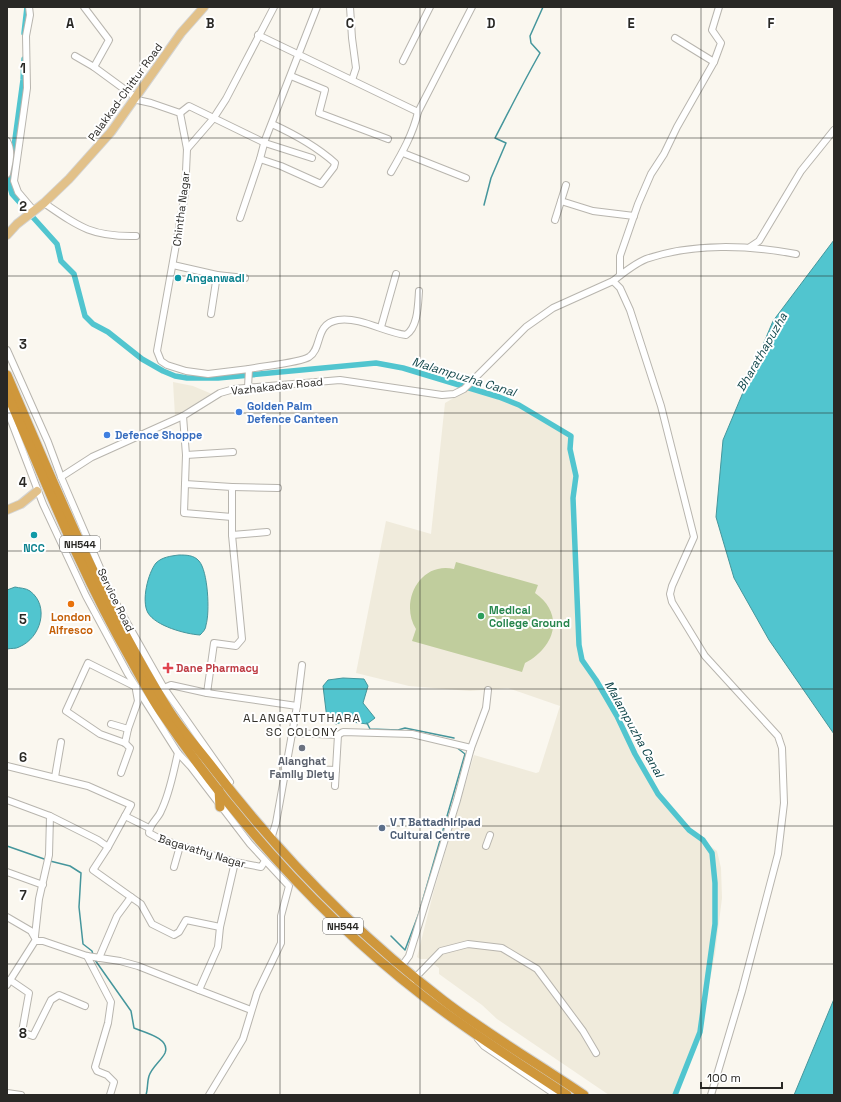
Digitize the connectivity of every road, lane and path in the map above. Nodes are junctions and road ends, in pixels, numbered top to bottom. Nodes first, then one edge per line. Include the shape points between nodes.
1 (29, 7) edge
2 (84, 7) edge
3 (274, 7) edge
4 (317, 7) edge
5 (350, 7) edge
6 (430, 7) edge
7 (472, 7) edge
8 (719, 7) edge
9 (202, 8) edge
10 (258, 35) junction
11 (675, 38) dead end
12 (299, 54) junction
13 (75, 56) dead end
14 (403, 61) dead end
15 (714, 62) junction
16 (94, 67) junction
17 (291, 76) junction
18 (352, 80) junction
19 (134, 98) junction
20 (418, 112) junction
21 (180, 113) junction
22 (213, 119) junction
23 (272, 124) junction
24 (834, 130) edge
25 (388, 139) dead end
26 (7, 141) edge
27 (20, 143) junction
28 (265, 143) junction
29 (187, 149) junction
30 (403, 153) junction
31 (312, 158) dead end
32 (260, 159) junction
33 (391, 172) dead end
34 (7, 174) edge
35 (466, 178) dead end
36 (566, 185) dead end
37 (561, 201) junction
38 (44, 203) junction
39 (34, 211) junction
40 (634, 216) junction
41 (240, 218) dead end
42 (555, 220) dead end
43 (7, 235) edge
44 (136, 236) dead end
45 (750, 247) junction
46 (796, 254) dead end
47 (173, 265) junction
48 (396, 274) dead end
49 (217, 275) junction
50 (620, 276) junction
51 (245, 278) dead end
52 (613, 281) junction
53 (419, 291) dead end
54 (211, 314) dead end
55 (381, 327) junction
56 (7, 350) edge
57 (249, 369) junction
58 (7, 375) edge
59 (248, 387) junction
60 (7, 393) edge
61 (7, 410) edge
62 (183, 416) junction
63 (233, 452) dead end
64 (186, 455) junction
65 (61, 477) junction
66 (185, 484) junction
67 (232, 488) junction
68 (278, 488) dead end
69 (37, 491) junction
70 (7, 510) edge
71 (232, 518) junction
72 (267, 532) dead end
73 (232, 534) junction
74 (302, 665) dead end
75 (136, 686) junction
76 (164, 688) junction
77 (488, 690) dead end
78 (207, 693) junction
79 (297, 706) junction
80 (111, 724) dead end
81 (128, 729) junction
82 (292, 733) junction
83 (338, 734) junction
84 (62, 742) dead end
85 (125, 743) junction
86 (471, 748) junction
87 (178, 753) junction
88 (7, 766) edge
89 (191, 767) junction
90 (286, 768) junction
91 (336, 770) junction
92 (121, 773) dead end
93 (208, 775) junction
94 (55, 778) junction
95 (335, 786) dead end
96 (219, 790) junction
97 (7, 800) edge
98 (220, 807) junction
99 (50, 816) junction
100 (125, 816) junction
101 (149, 828) junction
102 (263, 829) junction
103 (490, 835) dead end
104 (271, 839) junction
105 (180, 846) junction
106 (486, 846) dead end
107 (108, 847) junction
108 (265, 861) junction
109 (235, 862) junction
110 (174, 867) dead end
111 (7, 872) edge
112 (43, 885) junction
113 (130, 897) junction
114 (7, 917) edge
115 (220, 927) junction
116 (35, 939) junction
117 (94, 957) junction
118 (401, 967) junction
119 (415, 978) junction
120 (9, 982) edge
121 (409, 985) junction
122 (199, 990) junction
123 (85, 1006) dead end
124 (251, 1010) junction
125 (470, 1030) junction
126 (596, 1053) dead end
127 (7, 1093) edge
128 (17, 1094) edge
129 (110, 1095) edge
130 (209, 1095) edge
131 (556, 1095) edge
132 (567, 1095) edge
133 (584, 1095) edge
134 (711, 1095) edge

1 - 27 street via 27,88
2 - 16 street via 110,40
3 - 10 street
4 - 12 street
5 - 18 street via 356,68
6 - 14 street
7 - 20 street
8 - 15 street via 712,30 720,43
9 - 19 main road, Palakkad-Chittur Road
10 - 12 street
10 - 22 street via 226,99
11 - 15 street
12 - 17 street
12 - 18 street
13 - 16 street
15 - 40 street via 651,174
16 - 19 street
17 - 23 street
17 - 25 street via 325,90 319,113
18 - 20 street
19 - 21 street
19 - 38 main road, Palakkad-Chittur Road via 112,132
20 - 30 street
21 - 22 street via 189,106
21 - 29 street, Chintha Nagar
22 - 28 street
22 - 29 street
23 - 28 street
23 - 32 street via 303,138 319,149 335,163 334,167 321,184
24 - 45 street via 801,171 759,240
26 - 27 street
26 - 34 street via 10,160
27 - 39 street via 15,187
28 - 31 street
28 - 32 street
29 - 47 street, Chintha Nagar via 185,194
30 - 33 street
30 - 35 street
32 - 41 street
36 - 37 street
37 - 40 street via 593,211
37 - 42 street
38 - 39 main road, Palakkad-Chittur Road
38 - 44 street via 72,222 95,233 112,237
39 - 43 main road, Palakkad-Chittur Road
40 - 50 street via 620,256
45 - 46 street
45 - 50 street via 683,251 646,259
47 - 49 street
47 - 57 street, Chintha Nagar via 157,343 159,358 174,368 208,374
48 - 55 street
49 - 51 street
49 - 54 street
50 - 52 street
52 - 59 street, Vazhakadav Road via 553,308 526,327 464,389 454,394 442,395 340,380
52 - 134 street via 620,288 633,317 661,406 694,537 672,586 672,602 705,656 778,736 782,748 784,803 778,854 742,991
53 - 55 street via 417,313 411,332 406,335 399,334
55 - 57 street via 356,321 336,321 326,325 319,334 314,350 307,358
56 - 65 street, Service Road
57 - 59 street
58 - 102 highway, NH544 via 113,614 166,706
59 - 62 street, Vazhakadav Road via 220,393
60 - 93 highway, NH544 via 115,632 160,711
61 - 69 street via 35,478
62 - 64 street
62 - 65 street, Vazhakadav Road via 92,458
63 - 64 street
64 - 66 street
65 - 76 street, Service Road via 113,598
66 - 67 street
66 - 71 street via 184,513
67 - 68 street
67 - 71 street
69 - 70 main road
69 - 75 street via 86,596
71 - 73 street
72 - 73 street
73 - 78 street via 242,639 236,646 214,643
74 - 79 street
75 - 81 street via 138,700
75 - 85 street via 88,663 66,711 100,734
75 - 87 street
76 - 78 street via 171,685
76 - 102 street, Service Road via 228,780 257,815
77 - 86 street via 486,708
78 - 79 street
79 - 82 street
80 - 81 street
81 - 85 street
82 - 83 street
82 - 90 street
83 - 86 street via 412,734
83 - 91 street
84 - 94 street
85 - 92 street via 130,748
86 - 118 street via 458,800 409,956
87 - 89 street
87 - 101 street, Bagavathy Nagar via 169,792 160,813
88 - 94 street
89 - 93 street
89 - 98 street
90 - 91 street
90 - 104 street
91 - 95 street
93 - 96 highway, NH544
94 - 100 street via 95,789 131,805
96 - 98 highway
96 - 121 highway, NH544 via 298,881 359,943
97 - 99 street
98 - 108 street
99 - 107 street
99 - 112 street via 49,855
100 - 101 street
100 - 107 street
101 - 105 street, Bagavathy Nagar via 149,833 154,837
102 - 104 highway, NH544
103 - 106 street
104 - 118 highway, NH544 via 377,947
105 - 109 street, Bagavathy Nagar
105 - 110 street
107 - 113 street via 93,870
108 - 109 street, Bagavathy Nagar via 261,867
108 - 124 street via 289,886 281,916 281,943
109 - 115 street
111 - 112 street
112 - 116 street
113 - 115 street via 142,904 152,924 174,935 180,932 186,920
113 - 117 street
114 - 116 street via 31,931
115 - 122 street via 218,947
116 - 117 street
116 - 120 street
117 - 122 street via 138,966
117 - 129 street via 111,1002 108,1023 95,1067 114,1082
118 - 119 highway, NH544
119 - 121 street
119 - 126 street via 441,951 468,944 502,948 537,969 579,1025
119 - 133 highway, NH544 via 444,1001
120 - 123 street via 29,993 22,1032 28,1035 33,1036 51,1000 59,995
121 - 125 highway, NH544
122 - 124 street
124 - 130 street via 243,1039
125 - 131 street via 484,1046
125 - 132 highway, NH544
127 - 128 street

